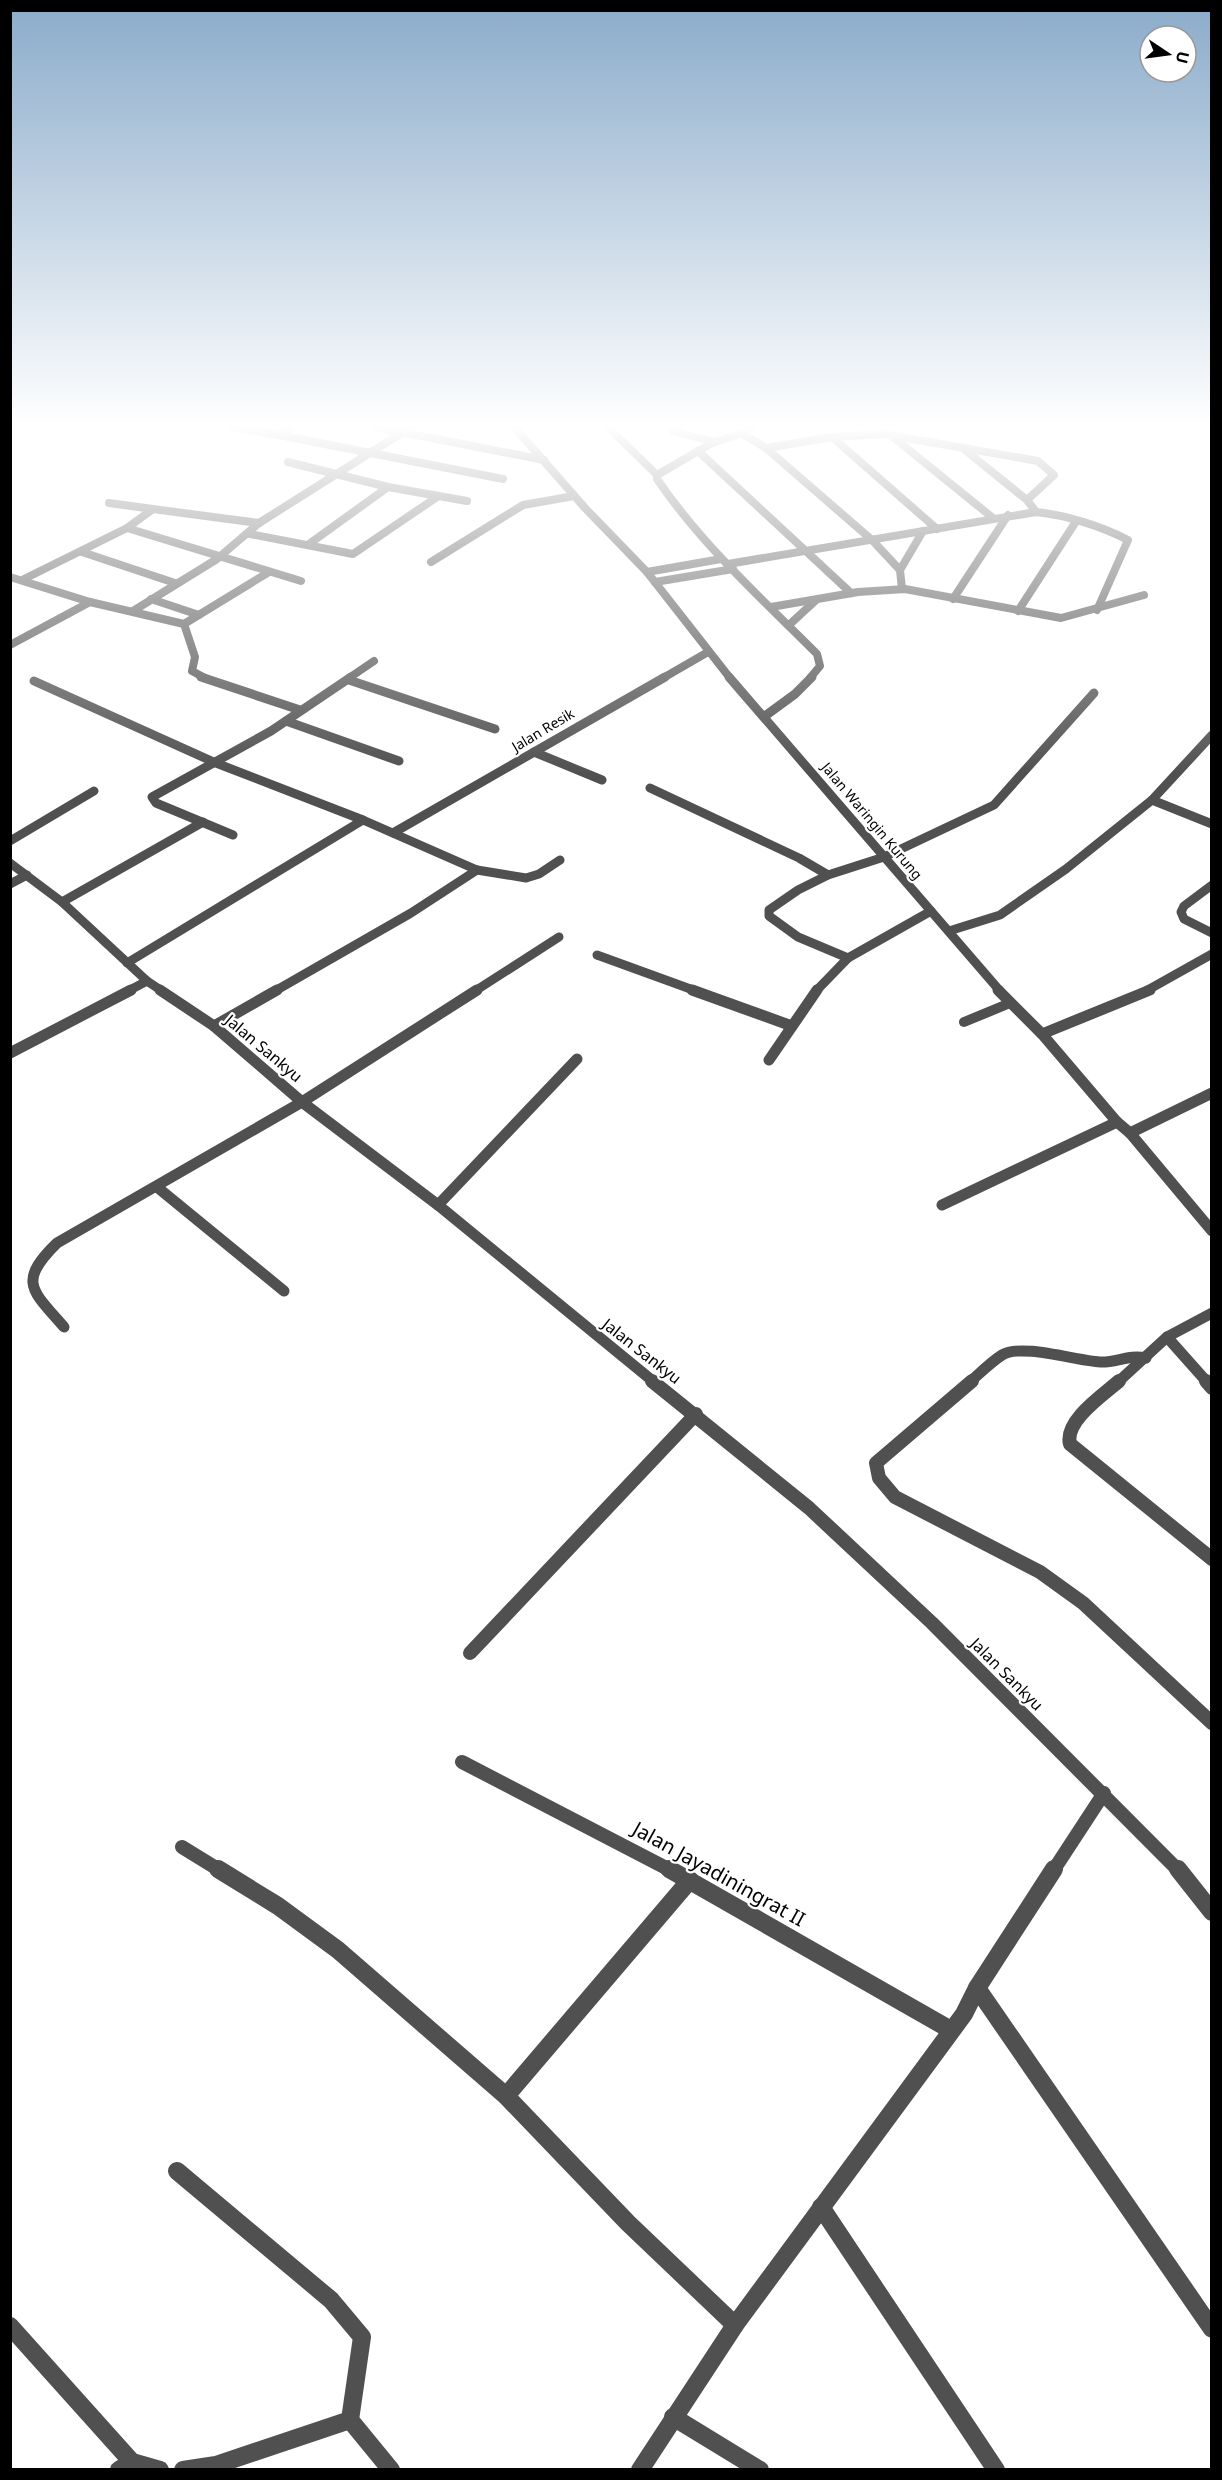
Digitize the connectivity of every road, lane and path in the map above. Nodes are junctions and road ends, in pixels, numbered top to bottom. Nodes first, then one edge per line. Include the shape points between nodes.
1 (99, 543) edge
2 (175, 543) edge
3 (238, 543) edge
4 (302, 543) edge
5 (370, 543) edge
6 (462, 543) edge
7 (618, 543) edge
8 (707, 543) edge
9 (799, 543) edge
10 (854, 543) edge
11 (875, 543) edge
12 (916, 543) edge
13 (990, 543) edge
14 (1062, 543) edge
15 (1127, 543) edge
16 (309, 544) joint
17 (807, 550) junction
18 (82, 552) junction
19 (219, 556) junction
20 (431, 562) dead end
21 (727, 564) junction
22 (900, 570) junction
23 (269, 572) junction
24 (646, 572) junction
25 (10, 576) edge
26 (24, 579) junction
27 (301, 581) dead end
28 (655, 582) junction
29 (175, 584) junction
30 (902, 588) junction
31 (851, 593) junction
32 (1144, 595) dead end
33 (151, 599) junction
34 (817, 599) junction
35 (953, 599) junction
36 (90, 602) junction
37 (771, 607) junction
38 (1097, 610) junction
39 (133, 611) junction
40 (1018, 611) junction
41 (199, 615) junction
42 (184, 624) junction
43 (789, 625) junction
44 (10, 645) edge
45 (708, 652) junction
46 (374, 661) dead end
47 (349, 680) junction
48 (34, 681) dead end
49 (1094, 693) dead end
50 (300, 710) junction
51 (765, 716) junction
52 (286, 721) junction
53 (495, 729) dead end
54 (1212, 735) edge
55 (534, 752) junction
56 (399, 761) dead end
57 (216, 763) junction
58 (602, 780) dead end
59 (650, 788) dead end
60 (94, 791) dead end
61 (1152, 800) junction
62 (363, 820) junction
63 (203, 822) junction
64 (1212, 824) edge
65 (393, 832) junction
66 (233, 835) dead end
67 (10, 841) edge
68 (884, 858) junction
69 (560, 860) dead end
70 (10, 863) edge
71 (477, 870) junction
72 (27, 875) junction
73 (828, 875) junction
74 (10, 884) edge
75 (1212, 885) edge
76 (62, 902) junction
77 (931, 911) junction
78 (949, 931) junction
79 (1212, 933) edge
80 (559, 937) dead end
81 (1212, 954) edge
82 (597, 955) dead end
83 (848, 958) junction
84 (127, 963) junction
85 (147, 981) junction
86 (1010, 1003) junction
87 (964, 1022) dead end
88 (213, 1026) junction
89 (792, 1026) junction
90 (1042, 1034) junction
91 (10, 1053) edge
92 (577, 1059) dead end
93 (770, 1060) dead end
94 (1212, 1093) edge
95 (302, 1102) junction
96 (1117, 1122) junction
97 (1130, 1133) junction
98 (157, 1187) junction
99 (438, 1205) junction
100 (942, 1205) dead end
101 (1212, 1231) edge
102 (284, 1291) dead end
103 (1212, 1313) edge
104 (64, 1327) dead end
105 (1167, 1337) junction
106 (1146, 1358) junction
107 (1212, 1389) edge
108 (696, 1414) junction
109 (1212, 1559) edge
110 (470, 1653) dead end
111 (1212, 1723) edge
112 (462, 1762) dead end
113 (1104, 1793) junction
114 (182, 1847) dead end
115 (690, 1880) junction
116 (1212, 1912) edge
117 (977, 1988) junction
118 (951, 2030) junction
119 (506, 2096) junction
120 (177, 2171) dead end
121 (821, 2207) junction
122 (735, 2325) junction
123 (10, 2326) edge
124 (1212, 2329) edge
125 (673, 2417) junction
126 (350, 2420) junction
127 (125, 2466) edge
128 (160, 2469) edge
129 (183, 2469) edge
130 (391, 2469) edge
131 (640, 2469) edge
132 (760, 2469) edge
133 (996, 2469) edge

1 - 18 street
2 - 19 street
3 - 19 street
4 - 16 street
5 - 16 street via 353,554
6 - 20 street
7 - 24 street, Jalan Waringin Kurung
8 - 21 street
9 - 17 street
10 - 17 street
11 - 22 street
12 - 22 street
13 - 35 street
14 - 40 street
15 - 38 street
17 - 21 street
17 - 31 street
18 - 26 street
18 - 29 street
19 - 23 street
19 - 29 street
21 - 24 street
21 - 28 street
21 - 37 street
22 - 30 street
23 - 27 street
23 - 41 street
24 - 28 street, Jalan Waringin Kurung
25 - 26 street
26 - 36 street
28 - 45 street, Jalan Waringin Kurung
29 - 33 street
30 - 31 street
30 - 35 street
31 - 34 street
32 - 38 street
33 - 39 street
33 - 41 street
34 - 37 street
34 - 43 street
35 - 40 street
36 - 39 street
36 - 44 street
37 - 43 street
38 - 40 street via 1061,618
39 - 42 street
41 - 42 street
42 - 50 street via 195,657 192,670 202,677
43 - 51 street via 817,654 820,666 798,693
45 - 51 street, Jalan Waringin Kurung
45 - 55 street, Jalan Resik
46 - 47 street
47 - 50 street
47 - 53 street
48 - 57 street
49 - 68 street via 994,805
50 - 52 street
51 - 68 street, Jalan Waringin Kurung
52 - 56 street
52 - 57 street
54 - 61 street
55 - 58 street
55 - 65 street, Jalan Resik
57 - 62 street
57 - 63 street via 152,797 156,803
59 - 73 street
60 - 67 street
61 - 64 street
61 - 78 street via 1066,869 1000,915
62 - 65 street
62 - 84 street
63 - 66 street
63 - 76 street
65 - 71 street
68 - 73 street
68 - 77 street, Jalan Waringin Kurung
69 - 71 street via 526,878
70 - 72 street, Jalan Sankyu
71 - 88 street via 411,913
72 - 74 street
72 - 76 street, Jalan Sankyu
73 - 83 street via 768,910 769,916 798,937
75 - 79 street via 1181,912 1184,919
76 - 84 street, Jalan Sankyu
77 - 78 street, Jalan Waringin Kurung
77 - 83 street
78 - 86 street, Jalan Waringin Kurung
80 - 95 street
81 - 90 street via 1154,988
82 - 89 street
83 - 89 street via 816,990
84 - 85 street, Jalan Sankyu
85 - 88 street, Jalan Sankyu
85 - 91 street
86 - 87 lane
86 - 90 street, Jalan Waringin Kurung
88 - 95 street, Jalan Sankyu
89 - 93 street
90 - 96 street, Jalan Waringin Kurung
92 - 99 street
94 - 97 street
95 - 98 street
95 - 99 street, Jalan Sankyu
96 - 97 street, Jalan Waringin Kurung
96 - 100 street
97 - 101 street, Jalan Waringin Kurung
98 - 102 street
98 - 104 street via 57,1243 38,1260 30,1274 34,1292
99 - 108 street, Jalan Sankyu
103 - 105 street
105 - 106 street
105 - 107 street
106 - 109 street via 1073,1423 1068,1436 1070,1444
106 - 111 street via 1126,1355 1104,1362 1025,1351 1004,1353 876,1463 875,1470 881,1484 895,1497 1040,1572 1083,1603
108 - 110 street
108 - 113 street, Jalan Sankyu via 809,1508
112 - 115 street, Jalan Jayadiningrat II
113 - 116 street, Jalan Sankyu via 1176,1865
113 - 117 street
114 - 119 street via 278,1906 338,1950
115 - 118 street, Jalan Jayadiningrat II
115 - 119 street
117 - 118 street
117 - 124 street
118 - 121 street
119 - 122 street via 628,2223
120 - 126 street via 331,2300 362,2337
121 - 122 street
121 - 133 street
122 - 125 street
123 - 127 street
125 - 131 street
125 - 132 street
126 - 129 street via 216,2465
126 - 130 street
127 - 128 street

